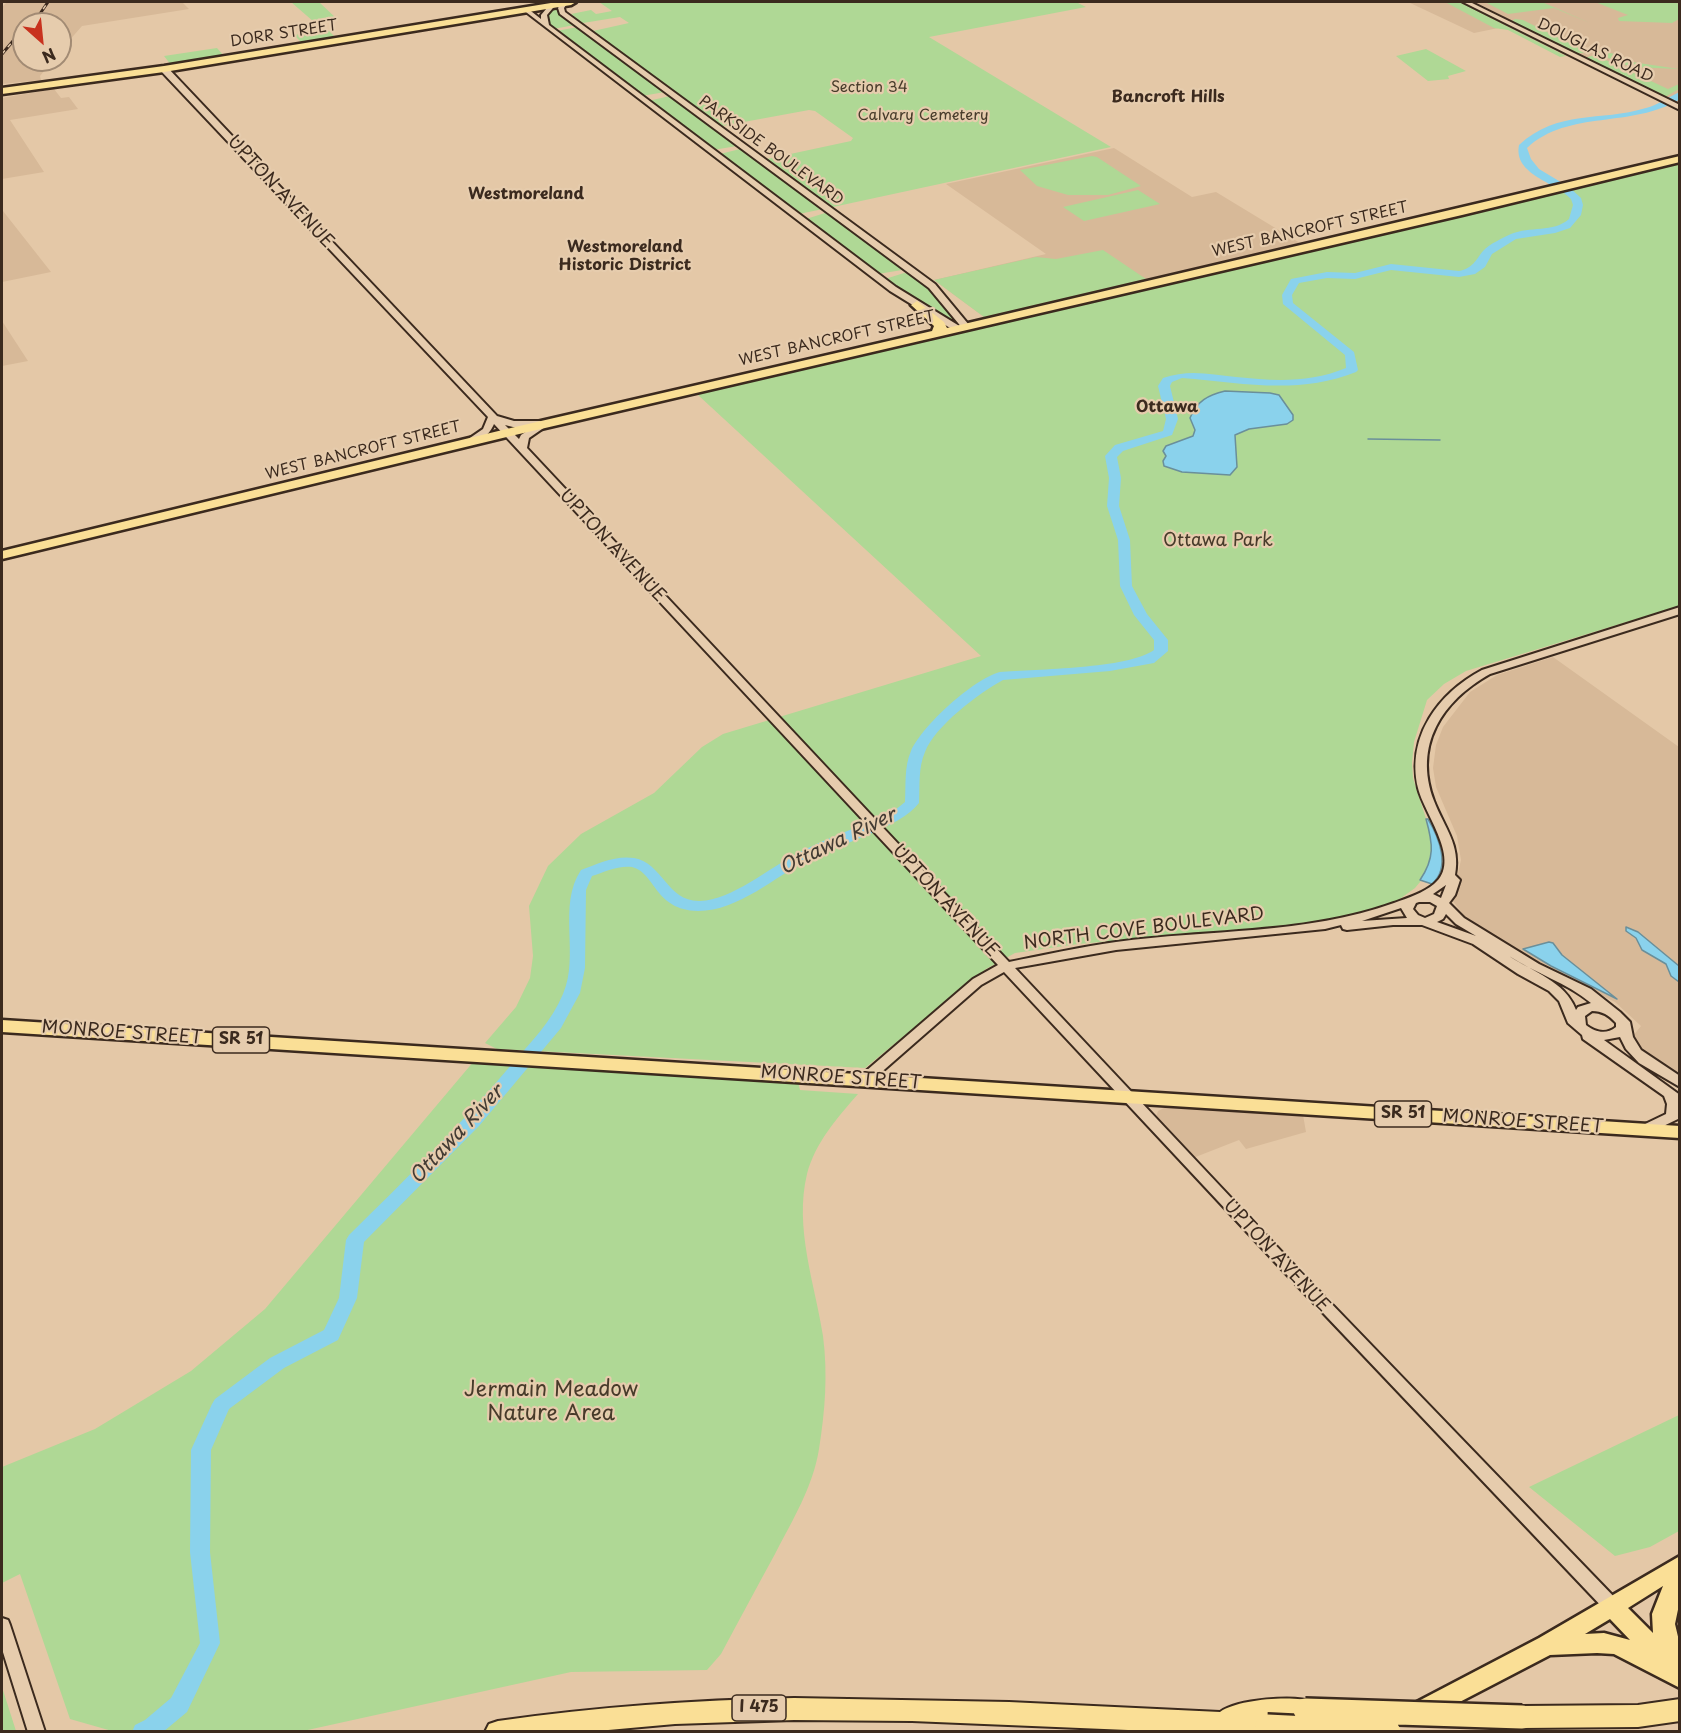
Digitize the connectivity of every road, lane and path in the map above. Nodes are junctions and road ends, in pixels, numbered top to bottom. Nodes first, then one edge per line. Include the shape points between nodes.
1 (562, 2) edge
2 (1466, 2) edge
3 (525, 9) junction
4 (579, 26) junction
5 (569, 27) dead end
6 (553, 28) junction
7 (164, 69) junction
8 (2, 91) edge
9 (653, 97) dead end
10 (642, 99) junction
11 (1680, 108) edge
12 (1680, 159) edge
13 (917, 305) junction
14 (962, 328) junction
15 (937, 333) junction
16 (492, 418) junction
17 (544, 424) junction
18 (506, 433) junction
19 (470, 442) junction
20 (522, 450) junction
21 (2, 555) edge
22 (1680, 610) edge
23 (1449, 876) junction
24 (1413, 899) junction
25 (1442, 904) junction
26 (1423, 921) junction
27 (1325, 925) junction
28 (1006, 966) junction
29 (1608, 1010) junction
30 (1622, 1022) junction
31 (2, 1026) edge
32 (1580, 1026) junction
33 (864, 1080) junction
34 (1680, 1083) edge
35 (1126, 1097) junction
36 (1674, 1097) edge
37 (1646, 1129) junction
38 (1680, 1132) edge
39 (1680, 1565) edge
40 (1680, 1578) edge
41 (1612, 1606) junction
42 (2, 1625) edge
43 (1547, 1645) junction
44 (1680, 1676) edge
45 (1672, 1711) edge
46 (1218, 1722) junction
47 (37, 1731) edge
48 (498, 1731) edge
49 (1375, 1731) edge
50 (1389, 1731) edge

1 - 3 main road, DORR STREET
1 - 4 street, PARKSIDE BOULEVARD via 561,12
1 - 6 street via 544,15
2 - 11 street, DOUGLAS ROAD
3 - 6 street, PARKSIDE BOULEVARD
3 - 7 main road, DORR STREET
4 - 5 street
4 - 14 street, PARKSIDE BOULEVARD via 932,286
6 - 10 street, PARKSIDE BOULEVARD
7 - 8 main road, DORR STREET
7 - 16 street, UPTON AVENUE
9 - 10 street
10 - 13 street, PARKSIDE BOULEVARD
12 - 14 main road, WEST BANCROFT STREET
13 - 14 street, PARKSIDE BOULEVARD
13 - 15 main road via 940,325
14 - 15 main road, WEST BANCROFT STREET
15 - 17 main road, WEST BANCROFT STREET
16 - 17 street via 513,424
16 - 18 street, UPTON AVENUE
16 - 19 street via 487,430
17 - 18 main road, WEST BANCROFT STREET
17 - 20 street via 524,437
18 - 19 main road, WEST BANCROFT STREET
18 - 20 street, UPTON AVENUE
19 - 21 main road, WEST BANCROFT STREET
20 - 28 street, UPTON AVENUE
22 - 23 street via 1496,668 1455,691 1436,715 1423,746 1421,769 1427,798 1449,844
23 - 24 street, NORTH COVE BOULEVARD via 1434,890
23 - 25 street via 1454,880
24 - 25 street via 1429,897
24 - 26 street via 1408,912
24 - 27 street, NORTH COVE BOULEVARD via 1374,914
25 - 26 street via 1439,916
25 - 29 street via 1463,922 1534,967 1592,996
26 - 27 street, NORTH COVE BOULEVARD
26 - 32 street via 1477,941 1554,988
27 - 28 street, NORTH COVE BOULEVARD via 1116,946
28 - 33 street, NORTH COVE BOULEVARD via 977,982
28 - 35 street, UPTON AVENUE
29 - 30 street
29 - 32 street via 1584,1009 1577,1015
30 - 32 street via 1618,1032 1608,1036 1594,1035
30 - 34 street via 1631,1049
31 - 33 main road, MONROE STREET / SR 51
32 - 36 street via 1592,1039
33 - 35 main road, MONROE STREET / SR 51
35 - 37 main road, MONROE STREET / SR 51
35 - 41 street, UPTON AVENUE
36 - 37 street via 1674,1116
37 - 38 main road, MONROE STREET / SR 51
39 - 41 main road
40 - 44 main road via 1662,1613 1663,1628
41 - 43 main road
41 - 44 main road, UPTON AVENUE
42 - 47 street
43 - 44 main road via 1605,1643 1640,1655
43 - 49 main road via 1448,1698
45 - 46 highway, bridge via 1614,1717 1305,1710 1249,1713
46 - 48 highway, I 475 via 760,1708 620,1715
46 - 50 highway, I 475, bridge

